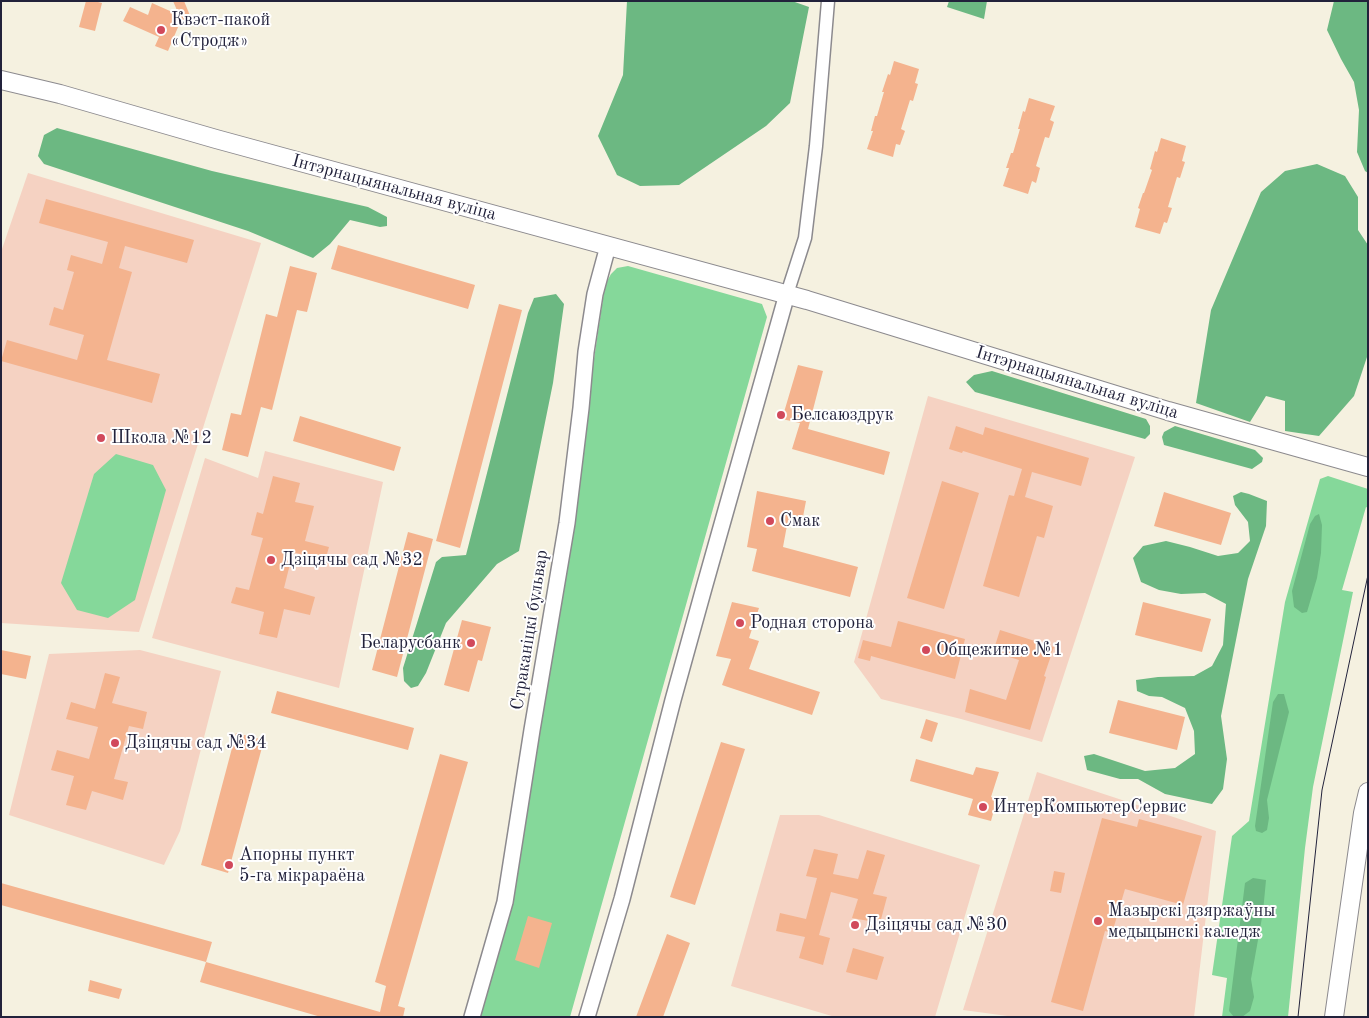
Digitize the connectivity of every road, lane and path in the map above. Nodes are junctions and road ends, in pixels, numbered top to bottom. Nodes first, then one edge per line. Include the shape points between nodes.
1 (828, 1) edge
2 (1, 80) edge
3 (608, 246) junction
4 (787, 294) junction
5 (1367, 465) edge
6 (1368, 792) edge
7 (472, 1017) edge
8 (588, 1017) edge
9 (1334, 1017) edge

1 - 4 street via 805,238
2 - 3 main road, Інтэрнацыянальная вуліца
3 - 4 main road, Інтэрнацыянальная вуліца
3 - 7 street, Страканіцкі бульвар via 595,294 567,523 505,902
4 - 5 main road, Інтэрнацыянальная вуліца via 1176,413
4 - 8 street
6 - 9 main road

